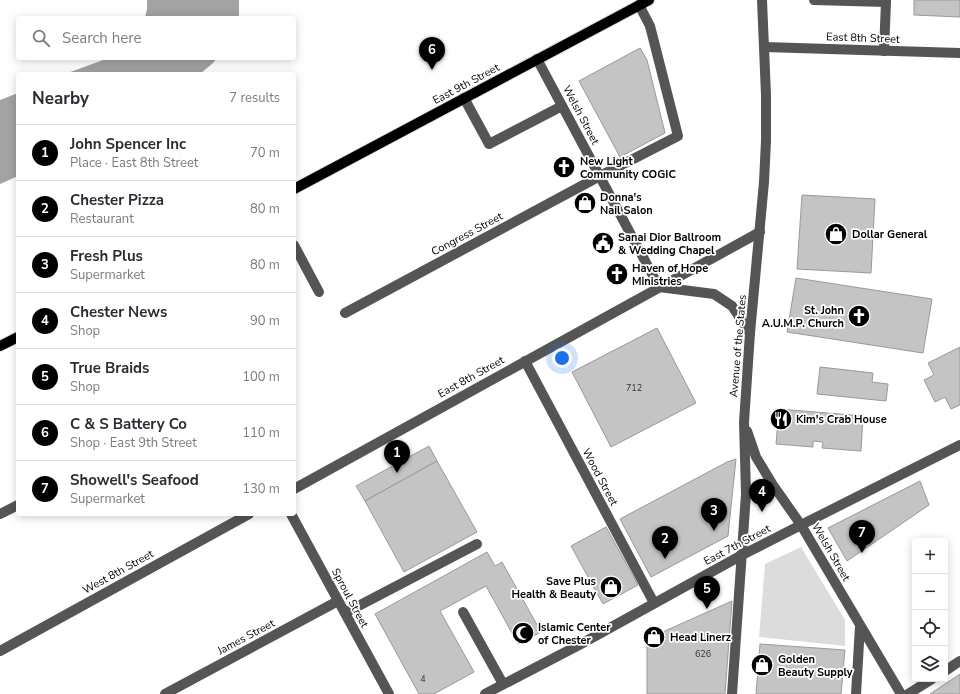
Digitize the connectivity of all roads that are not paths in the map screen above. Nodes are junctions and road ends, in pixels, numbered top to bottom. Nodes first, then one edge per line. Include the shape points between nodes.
1 (649, 0) edge
2 (762, 0) edge
3 (814, 0) edge
4 (886, 1) edge
5 (639, 5) junction
6 (764, 47) junction
7 (884, 51) junction
8 (960, 53) edge
9 (537, 60) junction
10 (464, 98) junction
11 (562, 106) junction
12 (600, 176) junction
13 (296, 188) edge
14 (760, 232) junction
15 (296, 249) edge
16 (660, 287) junction
17 (319, 292) dead end
18 (345, 313) dead end
19 (750, 333) junction
20 (16, 338) edge
21 (0, 346) edge
22 (525, 361) junction
23 (744, 422) junction
24 (960, 445) edge
25 (296, 488) edge
26 (16, 506) edge
27 (0, 514) edge
28 (244, 516) edge
29 (292, 516) edge
30 (801, 525) junction
31 (477, 544) dead end
32 (742, 555) junction
33 (338, 601) junction
34 (654, 603) junction
35 (463, 612) dead end
36 (345, 613) junction
37 (860, 626) junction
38 (0, 651) edge
39 (960, 661) edge
40 (948, 669) edge
41 (927, 682) edge
42 (503, 684) junction
43 (165, 694) edge
44 (389, 694) edge
45 (485, 694) edge
46 (732, 694) edge
47 (856, 694) edge
48 (901, 694) edge
49 (908, 694) edge

1 - 5 main road, East 9th Street
2 - 6 street, Avenue of the States
3 - 4 street
4 - 7 street
5 - 9 main road, East 9th Street
5 - 12 street, Congress Street via 650,26 678,136
6 - 7 street, East 8th Street
6 - 14 street, Avenue of the States via 766,141
7 - 8 street, East 8th Street
9 - 10 main road, East 9th Street
9 - 11 street, Welsh Street
10 - 11 street via 489,144
10 - 13 main road, East 9th Street
11 - 12 street, Welsh Street
12 - 16 street, Welsh Street
12 - 18 street, Congress Street
14 - 16 street, East 8th Street
14 - 19 street, Avenue of the States
15 - 17 street
16 - 19 street via 714,294 732,306
16 - 22 street, East 8th Street
19 - 23 street, Avenue of the States
20 - 21 main road
22 - 25 street, East 8th Street
22 - 34 street, Wood Street
23 - 30 street, Welsh Street via 756,457 772,485
23 - 32 street, Avenue of the States via 746,494
24 - 30 street, East 7th Street
26 - 27 street
28 - 38 street, West 8th Street
29 - 33 street, Sproul Street
30 - 32 street, East 7th Street
30 - 37 street, Welsh Street
31 - 36 street
32 - 34 street, East 7th Street
32 - 46 street, Avenue of the States
33 - 36 street, Sproul Street
33 - 43 street, James Street
34 - 42 street, East 7th Street
35 - 42 street
36 - 44 street, Sproul Street
37 - 47 street
37 - 48 street, Welsh Street
39 - 40 street
41 - 49 street
42 - 45 street, East 7th Street

